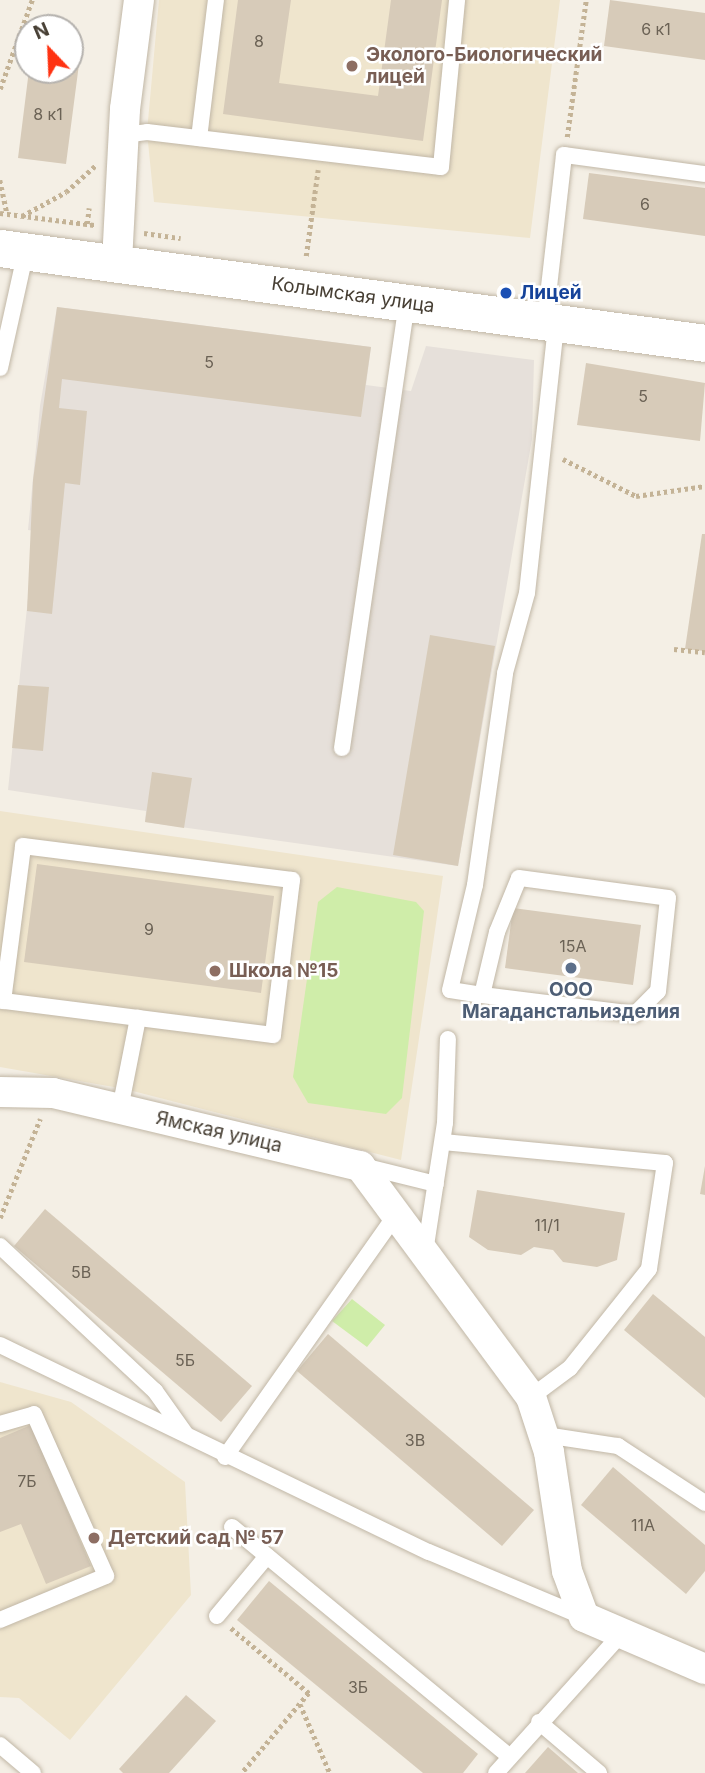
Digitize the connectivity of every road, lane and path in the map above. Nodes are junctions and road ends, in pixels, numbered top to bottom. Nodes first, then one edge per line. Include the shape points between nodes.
1 (32, 0) edge
2 (139, 0) edge
3 (216, 0) edge
4 (457, 0) edge
5 (586, 0) edge
6 (0, 89) edge
7 (123, 135) junction
8 (199, 138) junction
9 (320, 152) junction
10 (564, 155) junction
11 (95, 166) dead end
12 (705, 174) edge
13 (0, 180) edge
14 (14, 232) edge
15 (306, 256) dead end
16 (117, 262) junction
17 (407, 302) junction
18 (5, 319) edge
19 (550, 323) junction
20 (705, 343) edge
21 (0, 368) edge
22 (543, 450) junction
23 (705, 486) edge
24 (674, 649) dead end
25 (705, 652) edge
26 (342, 748) dead end
27 (482, 995) junction
28 (138, 1018) junction
29 (448, 1039) dead end
30 (0, 1092) edge
31 (53, 1093) junction
32 (120, 1109) junction
33 (443, 1142) junction
34 (360, 1166) junction
35 (436, 1184) junction
36 (396, 1214) junction
37 (0, 1218) edge
38 (0, 1246) edge
39 (425, 1252) junction
40 (0, 1345) edge
41 (531, 1397) junction
42 (0, 1424) edge
43 (187, 1435) junction
44 (545, 1435) junction
45 (225, 1457) junction
46 (705, 1503) edge
47 (232, 1527) dead end
48 (267, 1556) junction
49 (217, 1616) joint
50 (584, 1617) junction
51 (0, 1620) edge
52 (622, 1633) junction
53 (705, 1668) edge
54 (300, 1704) junction
55 (539, 1722) junction
56 (0, 1745) edge
57 (508, 1755) junction
58 (33, 1773) edge
59 (242, 1773) edge
60 (330, 1773) edge
61 (496, 1773) edge
62 (598, 1773) edge

1 - 6 path
2 - 7 street
3 - 8 lane
4 - 9 lane via 441,167
5 - 10 path
7 - 8 lane
7 - 16 street
8 - 9 lane
9 - 15 path
10 - 12 lane
10 - 19 lane
11 - 14 path
13 - 14 path
14 - 16 street, Колымская улица
14 - 18 lane
16 - 17 street, Колымская улица
17 - 19 street, Колымская улица
17 - 26 lane
18 - 21 lane
19 - 20 street, Колымская улица
19 - 22 lane
22 - 23 path via 636,496
22 - 27 lane via 527,593 505,673 475,885 450,990
24 - 25 path
27 - 27 lane via 635,1014 658,991 668,898 519,878 497,932
28 - 28 lane via 3,1001 23,846 292,880 273,1035
28 - 32 lane
29 - 33 lane
30 - 31 street, Ямская улица
31 - 32 street, Ямская улица
31 - 37 path
32 - 34 street, Ямская улица
33 - 35 lane
33 - 41 lane via 665,1163 649,1269 570,1368
34 - 35 lane, Ямская улица
34 - 36 street
35 - 39 lane
36 - 39 street
36 - 45 lane
38 - 43 lane via 155,1391
39 - 41 street
40 - 43 lane
41 - 44 street
42 - 51 lane via 34,1414 106,1576
43 - 45 lane
44 - 46 lane via 618,1446
44 - 50 street via 562,1552
45 - 50 lane
47 - 48 lane
48 - 49 lane
48 - 57 lane
49 - 54 path via 309,1693
50 - 52 street
52 - 53 street
52 - 55 lane
54 - 59 path
54 - 60 path
55 - 57 lane
55 - 62 lane
56 - 58 lane
57 - 61 lane

